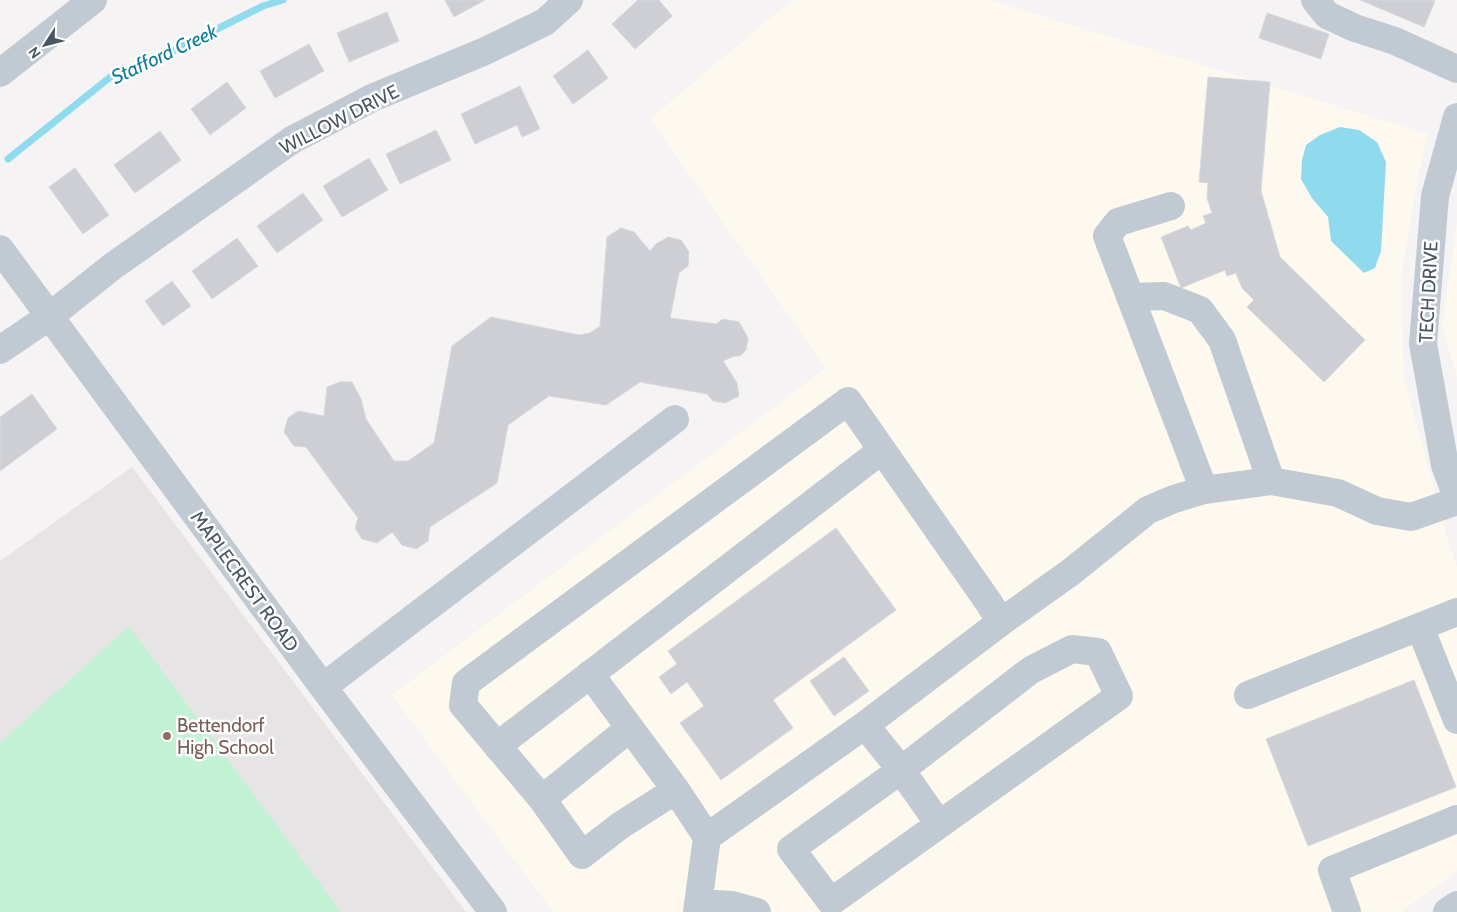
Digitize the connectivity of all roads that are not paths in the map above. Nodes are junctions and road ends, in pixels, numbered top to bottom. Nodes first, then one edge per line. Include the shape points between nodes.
1 (93, 0) edge
2 (569, 0) edge
3 (1315, 0) edge
4 (1457, 69) edge
5 (0, 72) edge
6 (1457, 117) edge
7 (1450, 167) edge
8 (1446, 200) edge
9 (1171, 206) dead end
10 (0, 249) edge
11 (1130, 297) junction
12 (50, 316) junction
13 (0, 350) edge
14 (675, 419) dead end
15 (882, 450) junction
16 (1271, 481) junction
17 (1204, 490) junction
18 (1457, 497) edge
19 (1457, 501) edge
20 (1457, 612) edge
21 (1001, 622) junction
22 (1420, 627) junction
23 (590, 674) junction
24 (323, 686) junction
25 (1248, 695) dead end
26 (1457, 720) edge
27 (864, 725) junction
28 (630, 728) junction
29 (497, 746) junction
30 (901, 770) junction
31 (676, 790) junction
32 (542, 799) junction
33 (1457, 819) edge
34 (939, 824) junction
35 (707, 837) junction
36 (1457, 905) edge
37 (698, 907) edge
38 (825, 907) edge
39 (493, 912) edge
40 (757, 912) edge
41 (1347, 912) edge
42 (1447, 912) edge

1 - 5 street
2 - 12 street, WILLOW DRIVE via 545,22 484,52 372,98 292,140 113,266
3 - 4 street via 1327,15
6 - 7 street, TECH DRIVE
7 - 8 street, TECH DRIVE
8 - 18 street, TECH DRIVE via 1423,344 1445,464
9 - 11 street via 1118,222 1107,236
10 - 12 street, MAPLECREST ROAD
11 - 16 street via 1164,296 1200,310 1222,340
11 - 17 street
12 - 13 street, WILLOW DRIVE
12 - 24 street, MAPLECREST ROAD
14 - 24 street
15 - 21 street
15 - 23 street
15 - 29 street via 848,401 466,684 463,705
16 - 17 street
16 - 19 street via 1338,493 1377,511 1411,517
17 - 21 street via 1148,510 1071,572
20 - 22 street
21 - 27 street
22 - 25 street
22 - 26 street
23 - 28 street
23 - 29 street
24 - 39 street, MAPLECREST ROAD
27 - 30 street
27 - 35 street
28 - 31 street
28 - 32 street
29 - 32 street
30 - 34 street
30 - 34 street via 1031,670 1072,649 1098,652 1120,696
30 - 38 street via 791,849
31 - 32 street via 582,855
31 - 35 street
33 - 41 street via 1332,870
34 - 38 street
35 - 37 street
36 - 42 street
37 - 40 street via 732,905

